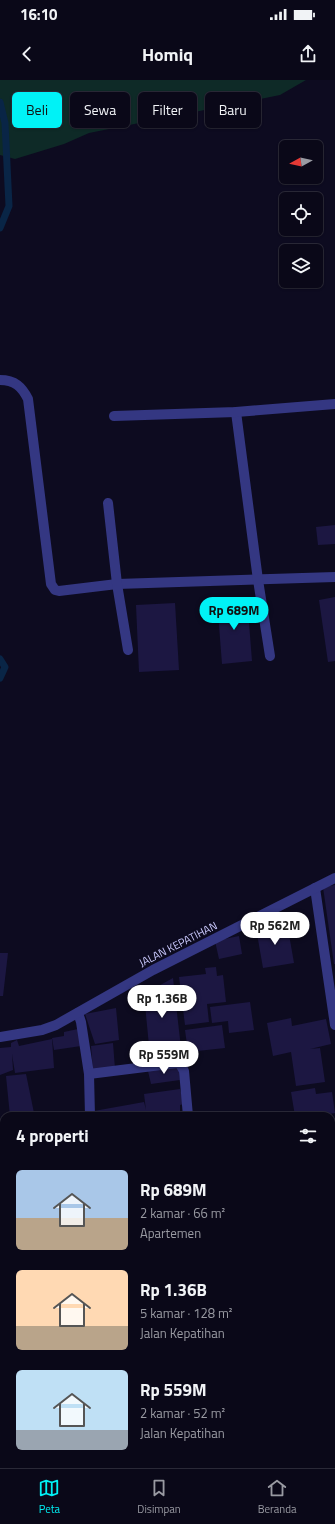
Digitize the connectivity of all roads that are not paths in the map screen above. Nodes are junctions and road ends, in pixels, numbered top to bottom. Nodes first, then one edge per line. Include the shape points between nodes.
1 (0, 380) edge
2 (335, 404) edge
3 (236, 412) junction
4 (114, 416) dead end
5 (108, 502) dead end
6 (335, 577) edge
7 (258, 580) junction
8 (117, 584) junction
9 (128, 650) dead end
10 (270, 656) dead end
11 (335, 878) edge
12 (315, 888) junction
13 (78, 1014) junction
14 (335, 1025) edge
15 (1, 1035) edge
16 (89, 1074) junction
17 (90, 1112) edge
18 (188, 1112) edge

1 - 8 street via 19,385 28,399 52,588 59,591
2 - 3 street
3 - 4 street
3 - 7 street
5 - 8 street
6 - 7 street
7 - 8 street
7 - 10 street
8 - 9 street
11 - 12 street, JALAN KEPATIHAN
12 - 13 street, JALAN KEPATIHAN via 153,970
12 - 14 street
13 - 15 street, JALAN KEPATIHAN via 42,1030
13 - 16 street
16 - 17 street
16 - 18 street via 180,1064 184,1071

